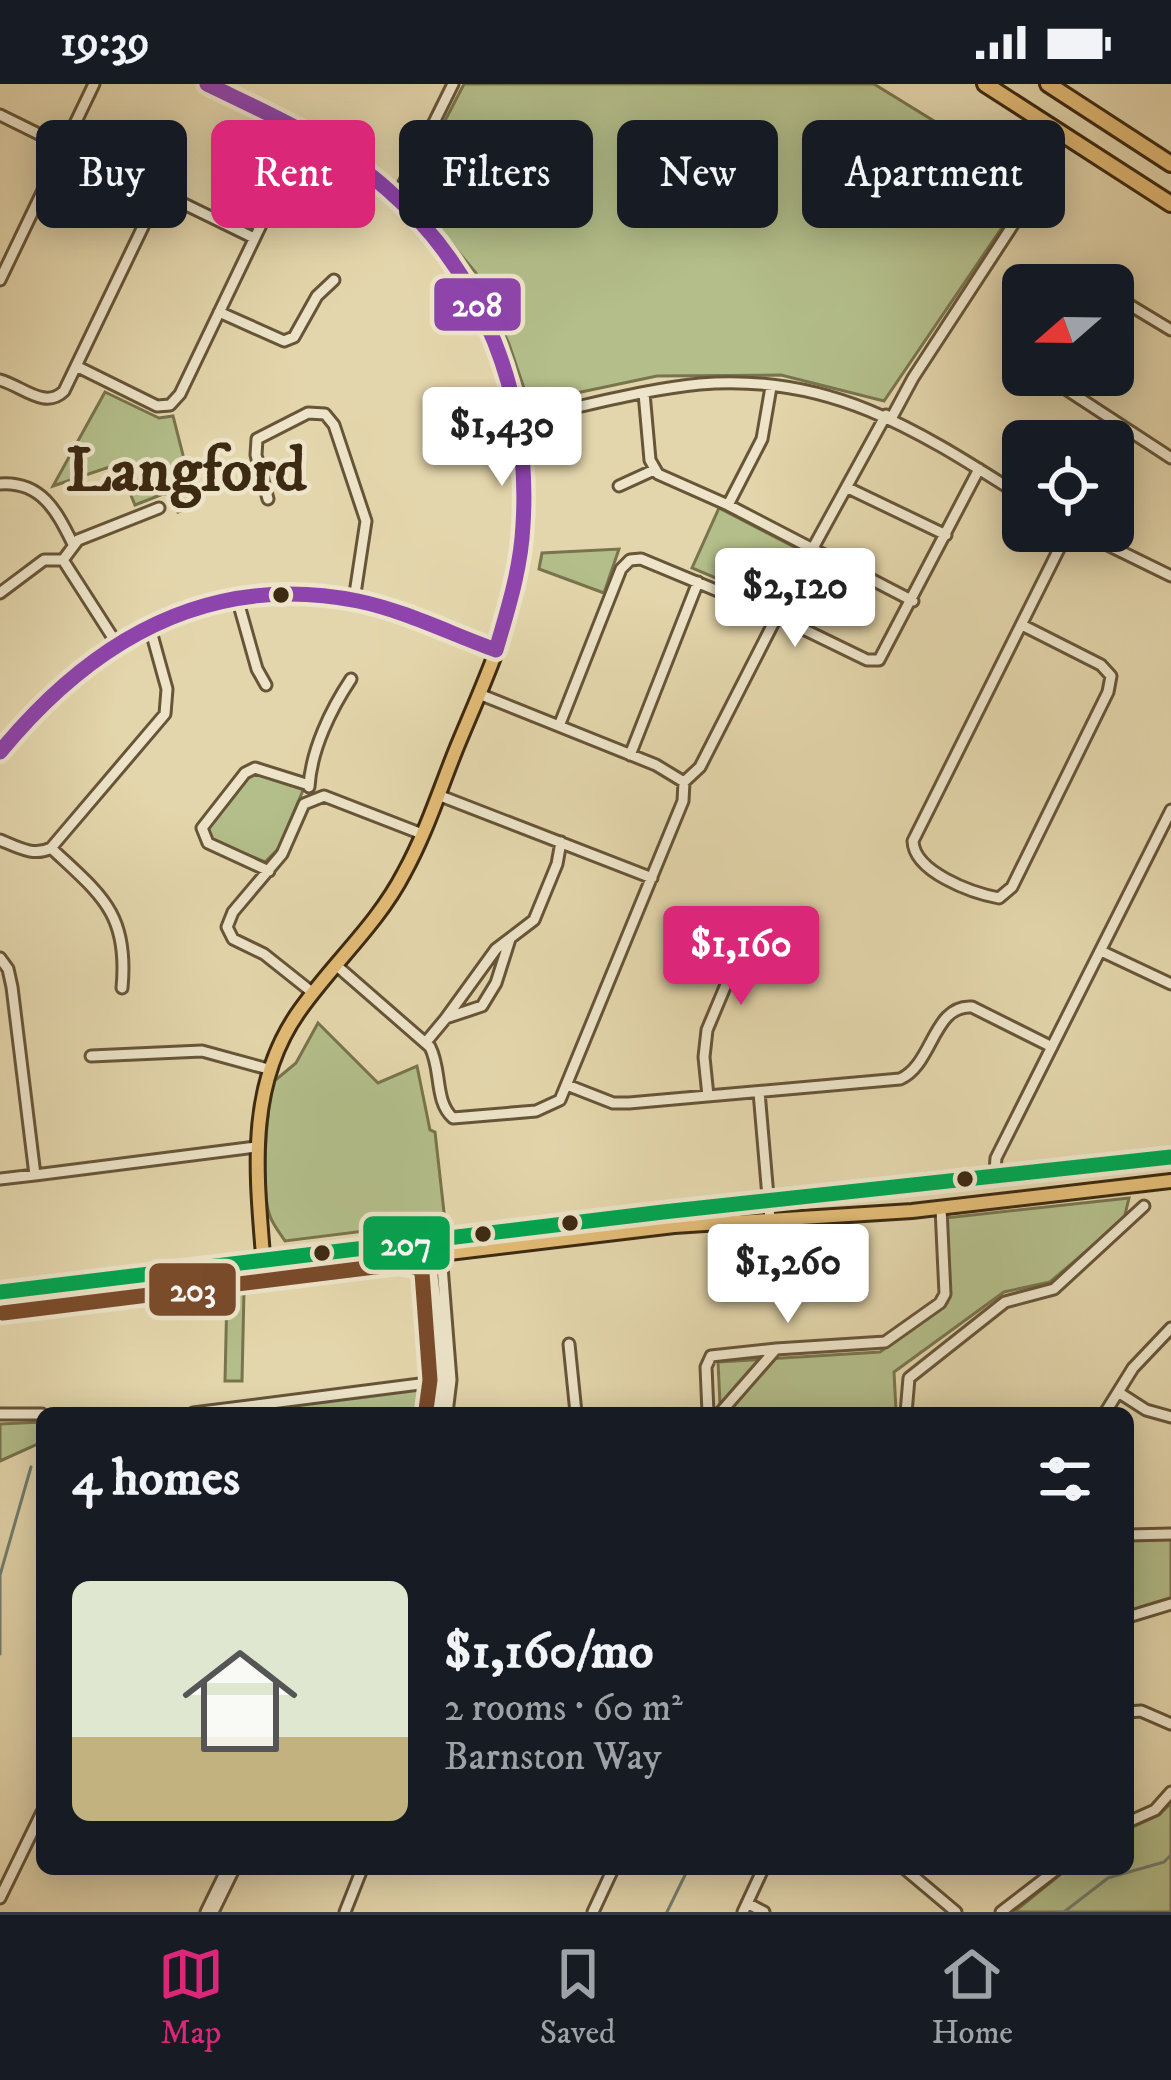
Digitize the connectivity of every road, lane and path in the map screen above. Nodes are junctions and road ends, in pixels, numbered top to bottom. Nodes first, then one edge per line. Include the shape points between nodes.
1 (94, 84) edge
2 (207, 84) edge
3 (453, 84) edge
4 (985, 84) edge
5 (1048, 84) edge
6 (235, 90) edge
7 (0, 115) edge
8 (77, 120) edge
9 (284, 120) edge
10 (36, 133) edge
11 (1171, 164) edge
12 (375, 182) edge
13 (393, 194) junction
14 (1171, 204) edge
15 (36, 206) edge
16 (259, 228) edge
17 (1011, 228) edge
18 (254, 238) junction
19 (0, 280) edge
20 (334, 280) dead end
21 (1134, 308) edge
22 (219, 312) junction
23 (1171, 330) edge
24 (76, 366) junction
25 (0, 380) edge
26 (771, 387) junction
27 (644, 393) junction
28 (1075, 396) edge
29 (889, 416) junction
30 (520, 419) junction
31 (1171, 458) edge
32 (979, 469) junction
33 (654, 470) junction
34 (1002, 483) edge
35 (0, 484) edge
36 (619, 486) dead end
37 (848, 488) junction
38 (268, 499) dead end
39 (728, 505) junction
40 (158, 508) dead end
41 (946, 535) junction
42 (73, 544) junction
43 (813, 548) junction
44 (1058, 552) edge
45 (1123, 552) edge
46 (63, 560) junction
47 (1170, 574) edge
48 (698, 582) junction
49 (0, 593) edge
50 (237, 598) junction
51 (785, 599) dead end
52 (354, 600) junction
53 (913, 601) junction
54 (777, 616) junction
55 (149, 624) junction
56 (1022, 625) junction
57 (115, 641) junction
58 (496, 650) junction
59 (352, 679) dead end
60 (266, 685) dead end
61 (479, 694) junction
62 (559, 726) junction
63 (0, 752) edge
64 (630, 755) junction
65 (683, 782) junction
66 (309, 785) junction
67 (438, 795) junction
68 (311, 799) junction
69 (1171, 810) edge
70 (422, 834) junction
71 (0, 840) edge
72 (561, 842) junction
73 (51, 848) junction
74 (269, 871) junction
75 (652, 878) junction
76 (748, 922) dead end
77 (512, 934) junction
78 (1101, 951) junction
79 (0, 958) edge
80 (337, 966) junction
81 (1171, 984) edge
82 (122, 988) dead end
83 (313, 993) junction
84 (446, 1018) junction
85 (426, 1042) junction
86 (1052, 1047) junction
87 (91, 1056) dead end
88 (267, 1074) junction
89 (567, 1085) junction
90 (759, 1092) junction
91 (708, 1096) junction
92 (252, 1148) junction
93 (1171, 1157) edge
94 (35, 1175) junction
95 (1000, 1178) junction
96 (0, 1179) edge
97 (1171, 1181) edge
98 (1040, 1198) junction
99 (769, 1201) junction
100 (983, 1204) junction
101 (1144, 1207) dead end
102 (941, 1208) junction
103 (770, 1220) junction
104 (260, 1221) junction
105 (446, 1238) junction
106 (400, 1243) junction
107 (435, 1255) junction
108 (287, 1257) junction
109 (260, 1261) junction
110 (281, 1273) junction
111 (246, 1278) junction
112 (0, 1292) edge
113 (0, 1307) edge
114 (1171, 1328) edge
115 (569, 1344) dead end
116 (776, 1349) junction
117 (448, 1381) junction
118 (1118, 1393) junction
119 (241, 1407) edge
120 (444, 1407) edge
121 (575, 1407) edge
122 (708, 1407) edge
123 (725, 1407) edge
124 (907, 1407) edge
125 (1109, 1407) edge
126 (0, 1414) edge
127 (36, 1414) edge
128 (1171, 1417) edge
129 (1134, 1534) edge
130 (1171, 1534) edge
131 (1171, 1604) edge
132 (1134, 1615) edge
133 (1134, 1712) edge
134 (1171, 1724) edge
135 (1171, 1792) edge
136 (1134, 1819) edge
137 (36, 1827) edge
138 (227, 1875) edge
139 (360, 1875) edge
140 (610, 1875) edge
141 (761, 1875) edge
142 (912, 1875) edge
143 (1049, 1875) edge
144 (0, 1898) edge
145 (747, 1909) edge
146 (210, 1912) edge
147 (345, 1912) edge
148 (593, 1912) edge
149 (764, 1912) edge
150 (956, 1912) edge
151 (1001, 1912) edge

1 - 8 street
2 - 6 main road
3 - 13 street
4 - 14 highway
5 - 11 highway
6 - 9 main road
7 - 10 street
12 - 13 main road
13 - 30 main road via 476,302
15 - 19 street
16 - 18 street
17 - 29 street
18 - 22 street
18 - 24 street via 176,200 153,206
20 - 22 street via 284,341
21 - 23 street
22 - 24 street via 170,405
24 - 25 street via 56,399
26 - 27 street via 702,384
26 - 29 street
26 - 39 street via 762,439
27 - 30 street
27 - 33 street
28 - 31 street
29 - 32 street
29 - 37 street
30 - 58 main road via 521,555
32 - 34 street
32 - 41 street
33 - 36 street
33 - 39 street
35 - 42 street via 48,499
37 - 41 street
37 - 43 street
38 - 52 street via 257,440 308,413 325,414 366,521
39 - 43 street
40 - 42 street
41 - 53 street
42 - 46 street
43 - 51 street
43 - 53 street
44 - 56 street
45 - 47 street
46 - 49 street via 44,560
46 - 57 street
48 - 54 street
48 - 62 street via 641,559 621,569
48 - 64 street
50 - 52 street
50 - 55 street
50 - 60 street
52 - 58 street
53 - 54 street via 879,660
54 - 65 street via 700,767
55 - 57 street
55 - 73 street via 168,709
56 - 56 street via 913,841 922,865 999,898 1012,887 1111,676
57 - 63 street via 63,680
58 - 61 main road
59 - 66 street via 335,703
61 - 62 street
61 - 67 main road
62 - 64 street
64 - 65 street
65 - 75 street
66 - 68 street
66 - 74 street via 254,768 202,828 208,843
67 - 70 main road
67 - 72 street
68 - 70 street via 324,796
68 - 74 street
69 - 78 street
70 - 80 main road via 392,896
71 - 73 street via 28,851
72 - 75 street
72 - 77 street via 534,920
73 - 82 street via 117,921
74 - 83 street via 229,919 228,934
75 - 89 street
76 - 91 street via 707,1030
77 - 84 street
77 - 84 street via 482,1006
78 - 81 street
78 - 86 street
79 - 94 street via 12,987
80 - 83 main road
80 - 85 street
83 - 88 main road
84 - 85 street
85 - 89 street via 453,1118 545,1109
86 - 90 street via 959,1006 913,1073
86 - 95 street via 1001,1149
87 - 88 street via 202,1051
88 - 92 main road
89 - 91 street via 613,1102
90 - 91 street
90 - 99 street
92 - 94 street
92 - 104 main road
92 - 109 main road
93 - 95 main road
94 - 96 street
95 - 98 main road
95 - 99 main road
95 - 100 main road
97 - 98 main road
98 - 100 main road
99 - 103 street
99 - 105 main road
100 - 102 main road
101 - 124 street via 1054,1289 1005,1302 909,1378
102 - 103 main road
102 - 116 street via 940,1304 885,1342
103 - 107 main road
104 - 108 main road
104 - 109 main road
105 - 106 main road
105 - 107 street
106 - 107 street
106 - 108 main road
107 - 110 main road
107 - 117 street
108 - 109 main road
109 - 110 main road
109 - 111 main road
109 - 112 main road
110 - 111 main road
111 - 113 main road
114 - 118 street
115 - 121 street
116 - 122 street via 711,1357
116 - 123 street
117 - 119 street
117 - 120 street
118 - 125 street
118 - 128 street
126 - 127 street
129 - 130 street
131 - 132 street
133 - 134 street
135 - 136 street
137 - 144 street
138 - 146 street
139 - 147 street
140 - 148 street
141 - 145 street
142 - 150 street
143 - 151 street
145 - 149 street

